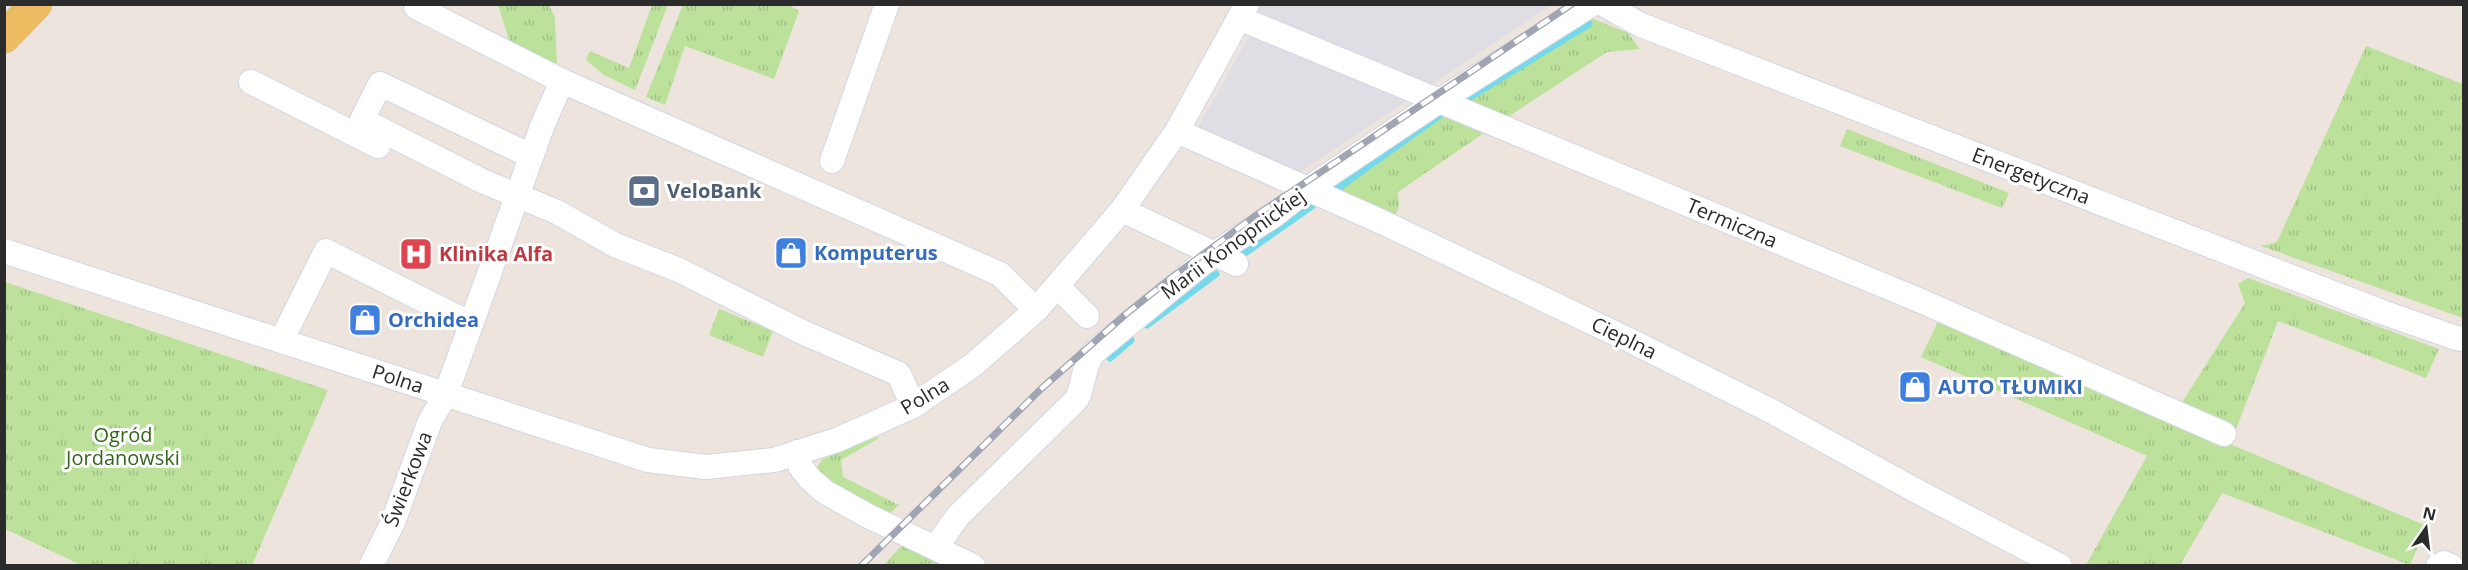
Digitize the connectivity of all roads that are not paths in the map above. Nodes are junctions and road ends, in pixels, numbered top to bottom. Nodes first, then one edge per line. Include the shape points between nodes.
1 (36, 4) edge
2 (887, 4) edge
3 (1592, 4) edge
4 (1603, 4) edge
5 (416, 6) edge
6 (1243, 11) edge
7 (4, 37) edge
8 (562, 81) junction
9 (251, 82) dead end
10 (1439, 101) junction
11 (1177, 131) junction
12 (531, 156) junction
13 (832, 161) dead end
14 (1306, 190) junction
15 (514, 203) junction
16 (1122, 210) junction
17 (4, 251) edge
18 (1215, 253) junction
19 (1236, 264) dead end
20 (1059, 286) junction
21 (1032, 306) junction
22 (1087, 316) dead end
23 (471, 324) junction
24 (2463, 339) edge
25 (281, 341) junction
26 (446, 394) junction
27 (913, 406) junction
28 (2223, 434) dead end
29 (797, 453) junction
30 (936, 547) junction
31 (371, 566) edge
32 (973, 566) edge
33 (2060, 566) edge
34 (2438, 566) edge
35 (2451, 566) edge

1 - 7 main road
2 - 13 street
3 - 10 street, Marii Konopnickiej
4 - 24 street, Energetyczna via 1674,38 2382,312
5 - 8 street
6 - 10 street, Termiczna
6 - 11 street, Polna
8 - 12 street, Świerkowa
8 - 21 street via 1000,274
9 - 15 street
10 - 14 street, Marii Konopnickiej
10 - 28 street, Termiczna via 1921,301
11 - 14 street, Cieplna
11 - 16 street, Polna
12 - 15 street, Świerkowa
12 - 15 street via 380,84 362,120 482,182
14 - 18 street, Marii Konopnickiej
14 - 33 street, Cieplna via 1382,222 1661,356
15 - 23 street, Świerkowa
15 - 27 street via 557,212 615,244 899,374
16 - 18 street
16 - 20 street, Polna
17 - 25 street, Polna
18 - 19 street
18 - 30 street, Marii Konopnickiej via 1093,353 1077,399 958,516
20 - 21 street, Polna
20 - 22 street
21 - 27 street, Polna via 973,365
23 - 25 street via 326,251
23 - 26 street, Świerkowa
25 - 26 street, Polna
26 - 29 street, Polna via 648,460 706,467 774,460
26 - 31 street, Świerkowa via 430,421 393,522
27 - 29 street, Polna
29 - 30 street via 800,466 825,492
30 - 32 street
34 - 35 street

